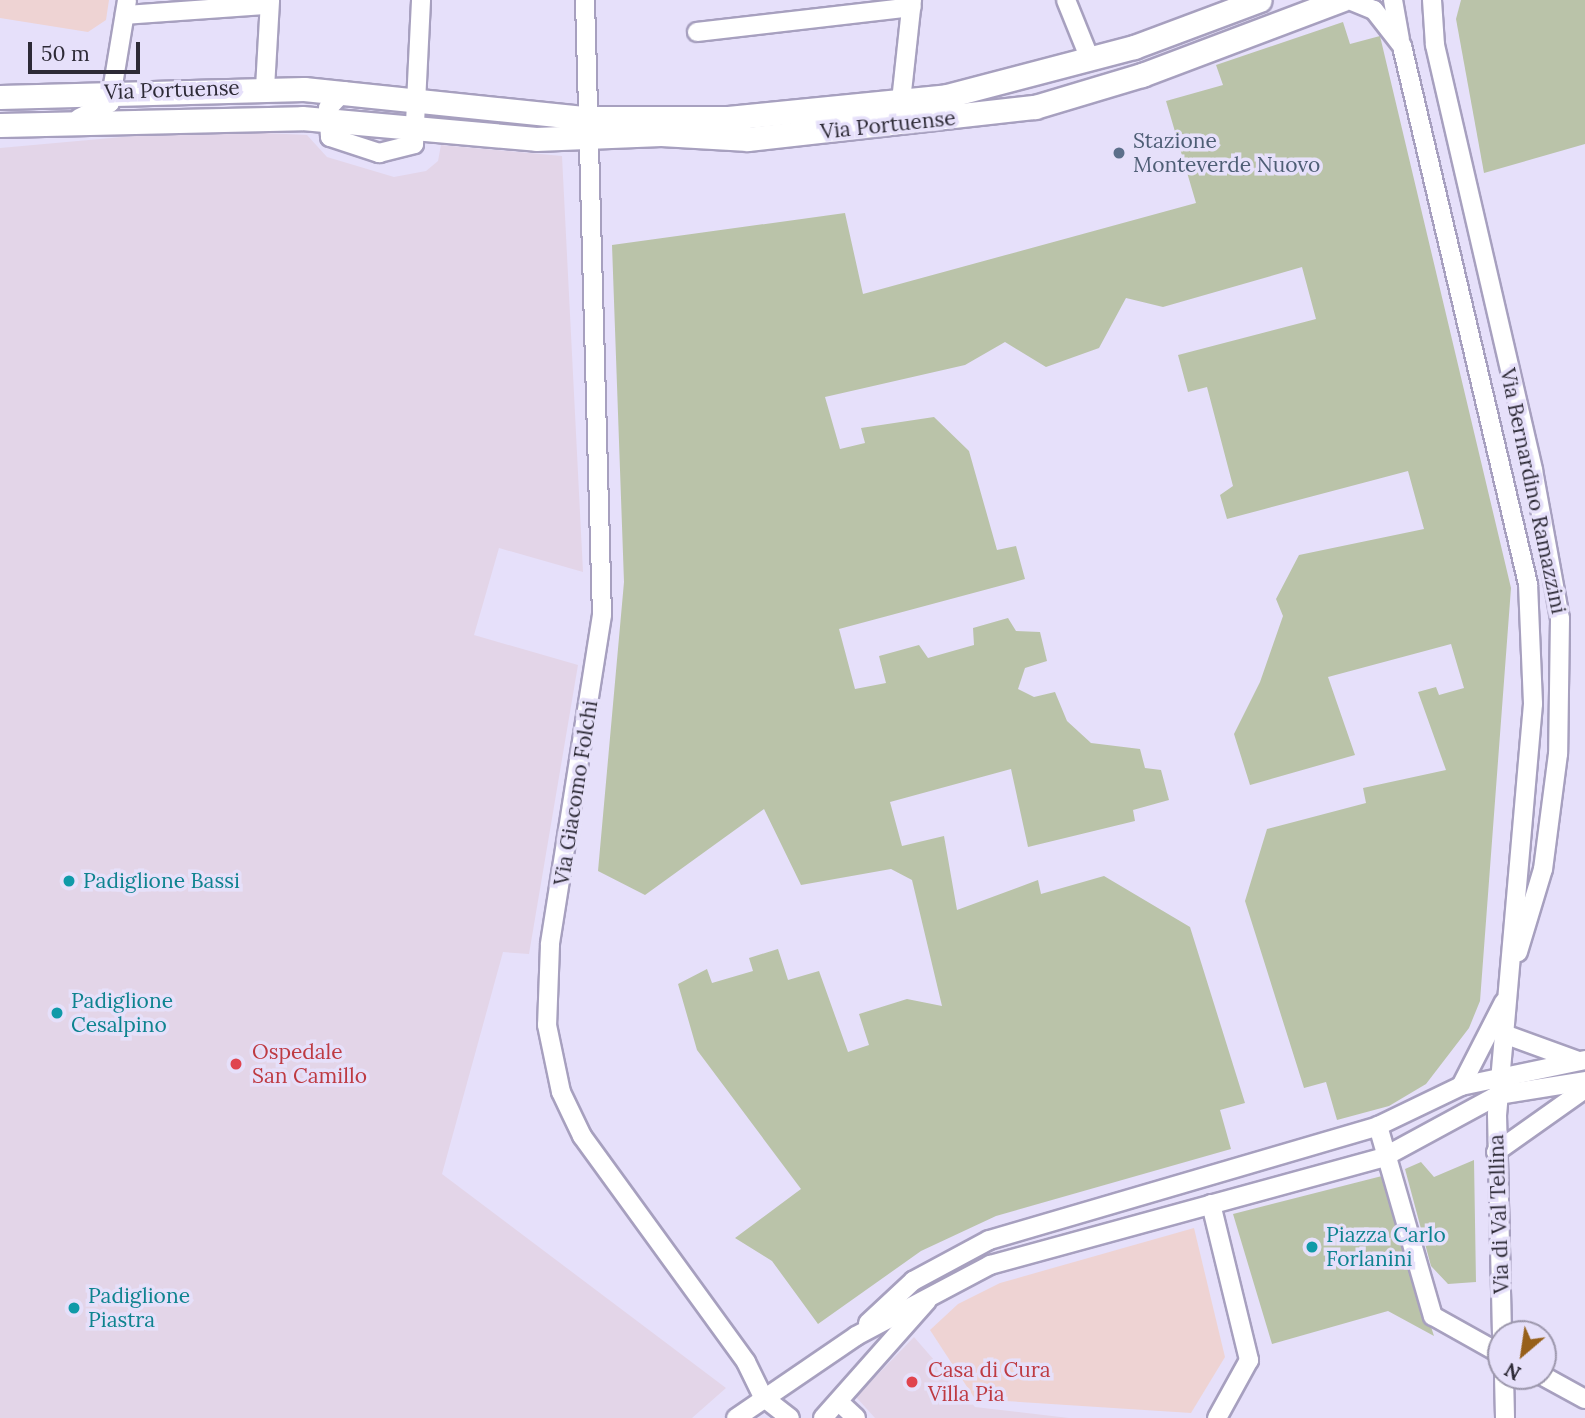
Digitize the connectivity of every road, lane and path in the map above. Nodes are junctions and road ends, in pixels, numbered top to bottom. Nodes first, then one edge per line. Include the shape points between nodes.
1 (421, 0) edge
2 (585, 0) edge
3 (1066, 0) edge
4 (1261, 0) edge
5 (1341, 0) edge
6 (1349, 0) edge
7 (1393, 0) edge
8 (1419, 0) edge
9 (1432, 0) edge
10 (266, 3) edge
11 (912, 3) edge
12 (126, 7) edge
13 (1213, 8) edge
14 (697, 32) dead end
15 (1434, 45) junction
16 (1402, 46) junction
17 (1089, 57) junction
18 (265, 88) junction
19 (344, 91) junction
20 (112, 93) junction
21 (0, 97) edge
22 (901, 101) junction
23 (417, 115) junction
24 (327, 120) junction
25 (57, 124) junction
26 (0, 125) edge
27 (586, 126) junction
28 (1504, 354) junction
29 (1476, 360) junction
30 (1529, 750) junction
31 (1559, 754) junction
32 (1514, 861) junction
33 (1543, 869) junction
34 (1508, 993) junction
35 (1504, 1034) junction
36 (1583, 1061) edge
37 (1501, 1075) junction
38 (1585, 1081) edge
39 (1461, 1086) junction
40 (1585, 1090) edge
41 (1499, 1095) junction
42 (1378, 1126) junction
43 (1496, 1152) junction
44 (1275, 1156) junction
45 (1384, 1157) junction
46 (1213, 1174) junction
47 (1282, 1184) junction
48 (1216, 1203) junction
49 (936, 1290) junction
50 (1502, 1320) edge
51 (856, 1336) junction
52 (1487, 1346) edge
53 (1557, 1384) edge
54 (1504, 1390) edge
55 (763, 1397) junction
56 (1585, 1399) edge
57 (839, 1402) junction
58 (736, 1418) edge
59 (790, 1418) edge
60 (823, 1418) edge
61 (856, 1418) edge
62 (1217, 1418) edge
63 (1505, 1418) edge

1 - 23 street
2 - 27 street, Via Giacomo Folchi
3 - 17 street
4 - 13 main road, Via Portuense
5 - 27 main road, Via Portuense via 1117,84 999,114 748,139
6 - 16 street, Via Bernardino Ramazzini via 1374,10
7 - 16 street
8 - 15 street
9 - 15 street, Via Bernardino Ramazzini
10 - 12 street
10 - 18 street
11 - 14 street
11 - 22 street
12 - 20 street
13 - 17 main road, Via Portuense
15 - 28 street, Via Bernardino Ramazzini
16 - 29 street, Via Bernardino Ramazzini
17 - 22 main road, Via Portuense via 947,96
18 - 19 main road, Via Portuense
18 - 20 main road, Via Portuense
19 - 23 main road, Via Portuense
19 - 24 street via 334,99
20 - 21 main road, Via Portuense
20 - 25 street via 104,110
22 - 27 main road, Via Portuense
23 - 24 main road, Via Portuense
23 - 27 main road, Via Portuense
24 - 25 main road, Via Portuense
25 - 26 main road, Via Portuense
27 - 55 street, Via Giacomo Folchi via 602,615 550,945 547,1025 561,1092 578,1129 746,1362
28 - 29 street, Via Bernardino Ramazzini
28 - 31 street, Via Bernardino Ramazzini via 1556,580 1562,669
29 - 30 street, Via Bernardino Ramazzini via 1528,584 1534,653
30 - 31 street
30 - 32 street, Via Bernardino Ramazzini
31 - 33 street, Via Bernardino Ramazzini
32 - 33 street via 1526,876
32 - 34 street, Via Bernardino Ramazzini
33 - 34 street, Via Bernardino Ramazzini via 1523,919
34 - 35 street, Via Bernardino Ramazzini
34 - 39 street
35 - 36 street
35 - 37 street, Via Bernardino Ramazzini
36 - 37 street
37 - 39 street
37 - 41 street, Via Bernardino Ramazzini
38 - 41 street
39 - 42 street
40 - 43 street
41 - 43 street, Via di Val Tellina
41 - 45 street
42 - 44 street
42 - 45 street
43 - 50 street, Via di Val Tellina
44 - 46 street
44 - 47 street
45 - 47 street
45 - 52 street via 1433,1316
46 - 48 street
46 - 51 street via 968,1248 905,1287
47 - 48 street
48 - 49 street via 1014,1257
48 - 62 street via 1249,1360
49 - 51 street
49 - 57 street
51 - 55 street
53 - 56 street
54 - 63 street
55 - 58 street
55 - 59 street
57 - 60 street
57 - 61 street

